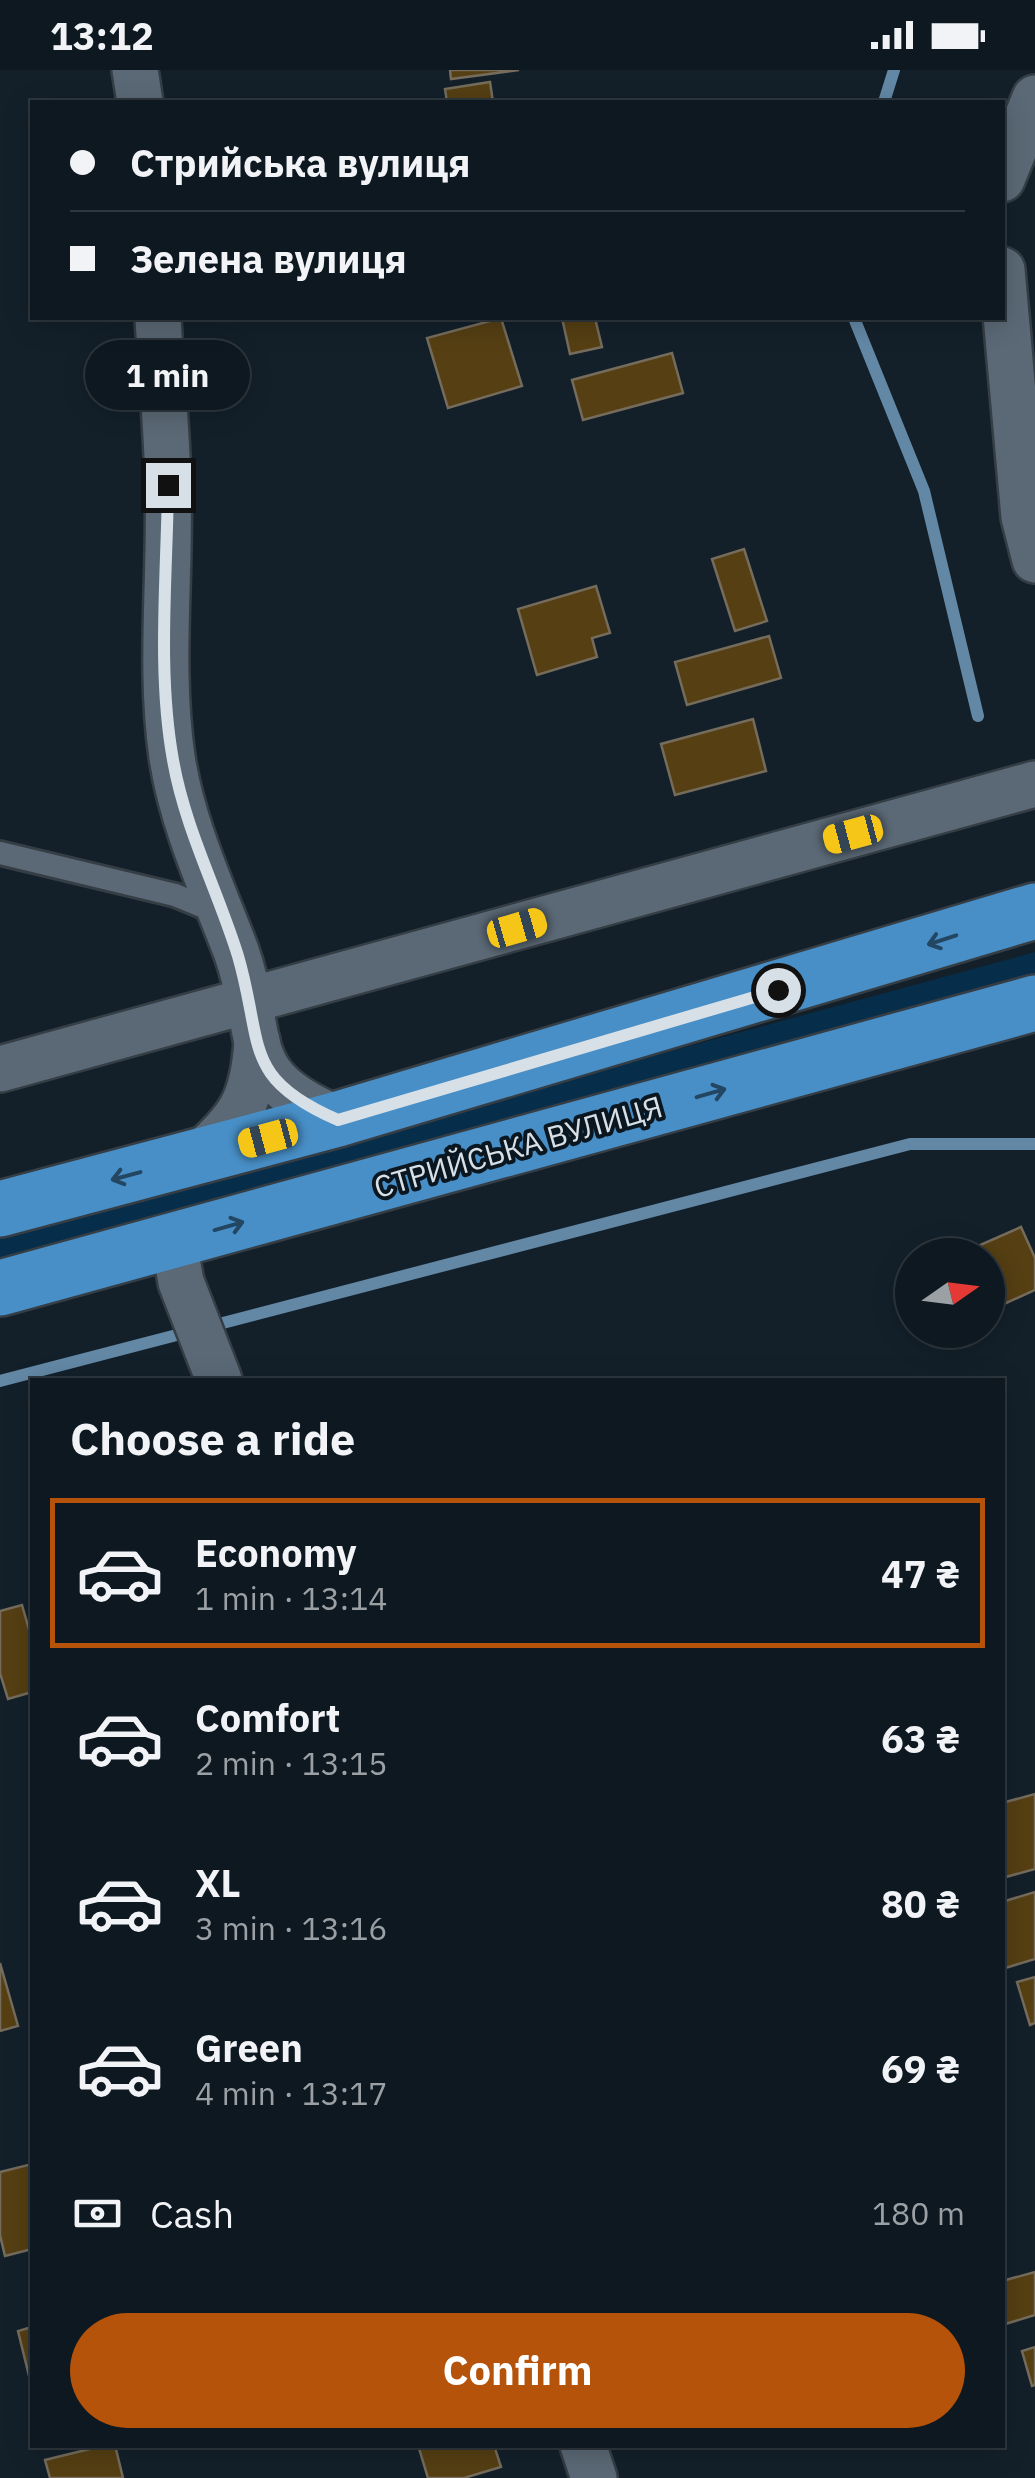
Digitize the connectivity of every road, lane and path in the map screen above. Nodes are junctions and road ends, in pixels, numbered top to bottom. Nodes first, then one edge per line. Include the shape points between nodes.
1 (135, 70) edge
2 (1035, 98) edge
3 (140, 100) edge
4 (1005, 172) edge
5 (1005, 304) edge
6 (158, 320) edge
7 (1035, 560) edge
8 (1035, 784) edge
9 (0, 853) edge
10 (1035, 910) edge
11 (220, 913) junction
12 (1035, 1003) edge
13 (253, 1022) junction
14 (0, 1069) edge
15 (338, 1120) junction
16 (197, 1157) junction
17 (0, 1209) edge
18 (174, 1242) junction
19 (0, 1288) edge
20 (205, 1343) edge
21 (584, 2448) edge
22 (594, 2478) edge

1 - 3 street
2 - 4 street
5 - 7 street via 1024,517
6 - 11 street via 172,759
8 - 13 street
9 - 11 lane via 175,895
10 -> 15 highway
11 - 13 street
18 -> 12 highway, СТРИЙСЬКА ВУЛИЦЯ
13 - 14 street
13 - 15 street via 268,1075 281,1090
13 - 16 street via 255,1077 245,1108
15 - 16 highway
16 -> 17 highway
18 - 19 highway, СТРИЙСЬКА ВУЛИЦЯ
18 - 20 street
21 - 22 street

